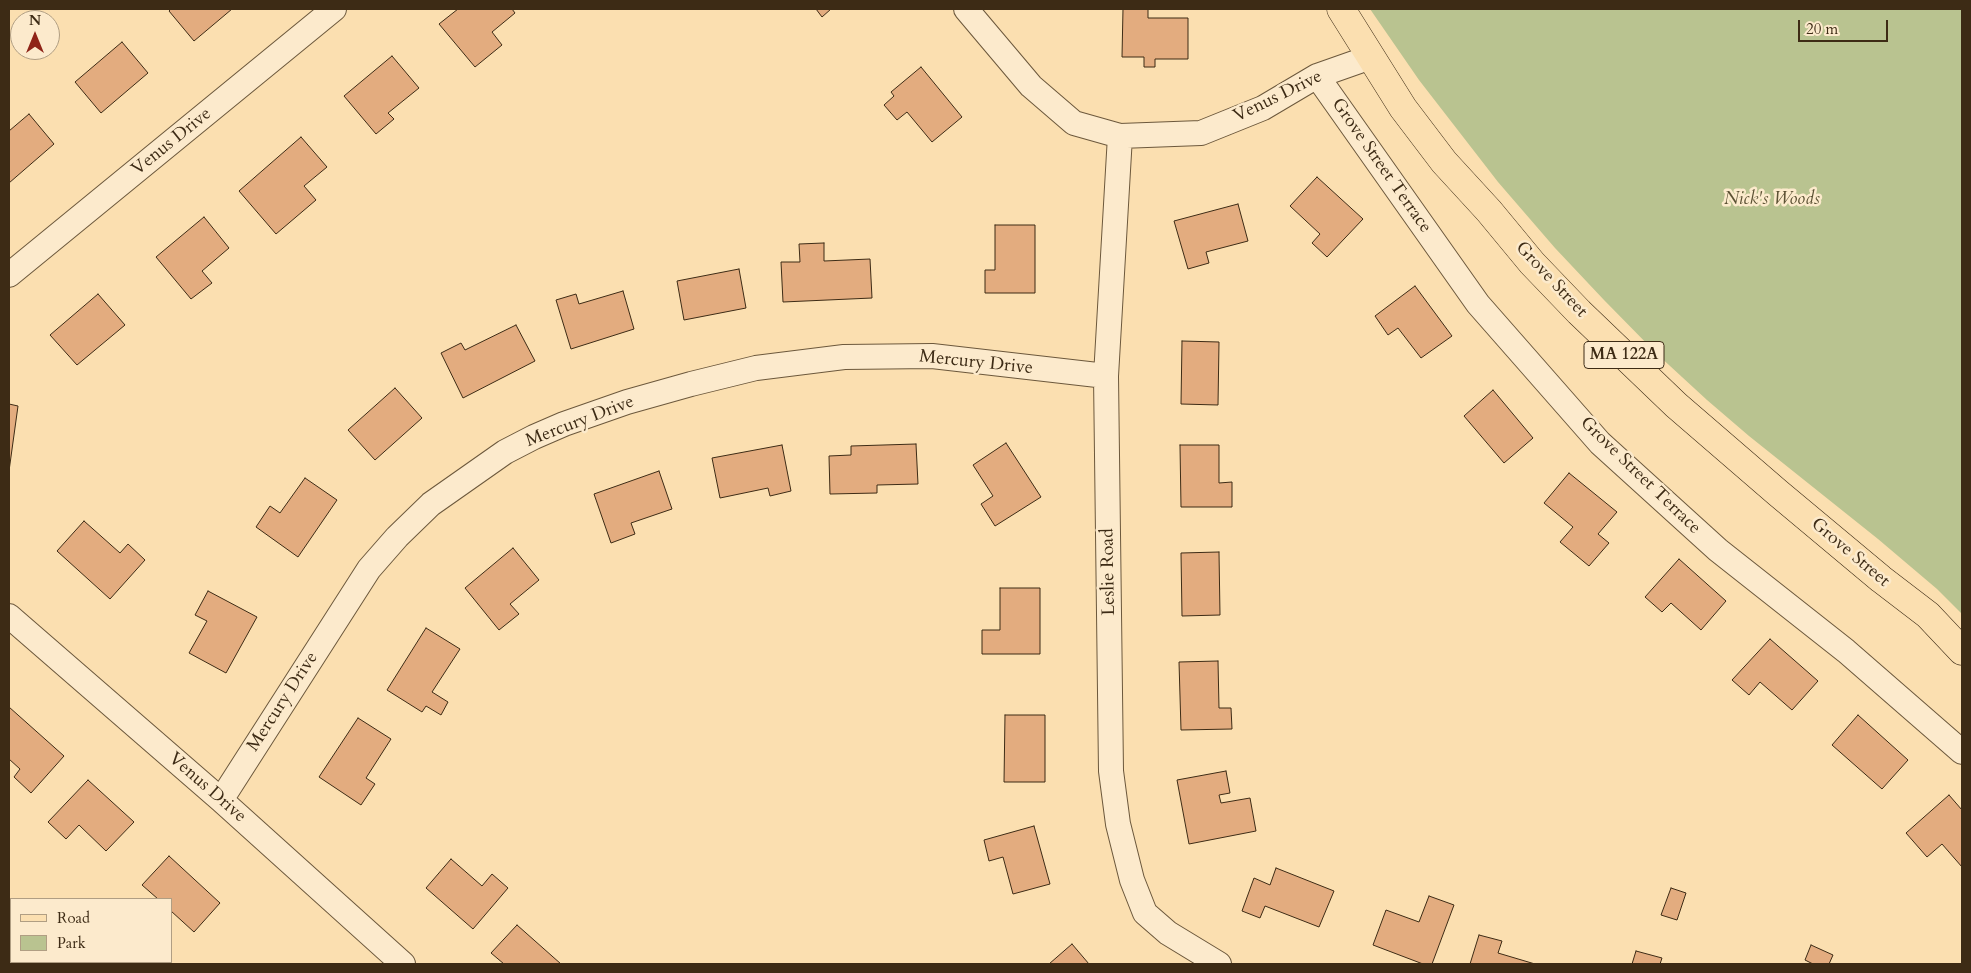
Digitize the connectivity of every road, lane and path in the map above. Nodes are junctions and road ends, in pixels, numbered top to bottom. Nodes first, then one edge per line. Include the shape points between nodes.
1 (334, 9) edge
2 (966, 9) edge
3 (1342, 9) edge
4 (1371, 56) junction
5 (1318, 76) junction
6 (1120, 136) junction
7 (9, 274) edge
8 (1106, 376) junction
9 (9, 616) edge
10 (1962, 650) edge
11 (1962, 752) edge
12 (221, 800) junction
13 (402, 964) edge
14 (1218, 964) edge

1 - 7 street, Venus Drive
2 - 6 street, Venus Drive via 1031,86 1074,123
3 - 4 main road, Grove Street / MA 122A
4 - 5 street, Venus Drive
4 - 10 main road, Grove Street / MA 122A via 1403,108 1444,162 1578,312 1676,405 1928,615
5 - 6 street, Venus Drive via 1263,108 1201,133
5 - 11 street, Grove Street Terrace via 1478,304 1600,443 1718,550 1846,652
6 - 8 street, Leslie Road
8 - 12 street, Mercury Drive via 932,356 844,356 756,368 691,384 627,402 534,437 505,452 431,504 397,537 375,563
8 - 14 street, Leslie Road via 1111,771 1118,824 1132,880 1145,913 1168,933
9 - 12 street, Venus Drive
12 - 13 street, Venus Drive

